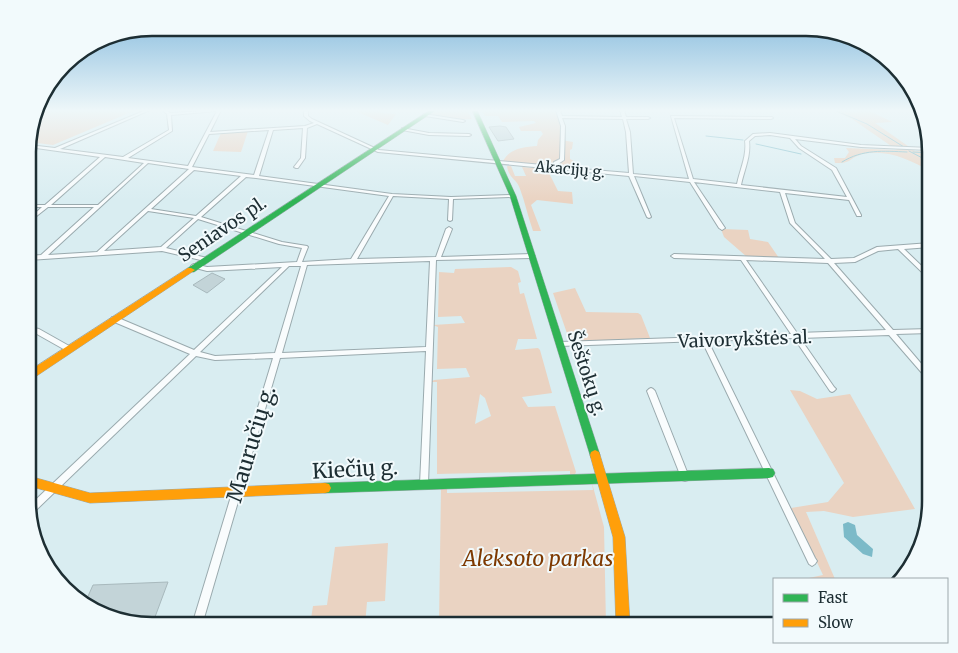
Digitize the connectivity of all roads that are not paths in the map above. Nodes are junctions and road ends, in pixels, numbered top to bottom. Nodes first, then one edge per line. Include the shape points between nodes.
1 (75, 140) edge
2 (153, 140) edge
3 (203, 140) edge
4 (267, 140) edge
5 (304, 140) edge
6 (353, 140) edge
7 (387, 140) edge
8 (488, 140) edge
9 (563, 140) edge
10 (627, 140) edge
11 (679, 140) edge
12 (748, 140) edge
13 (795, 140) edge
14 (830, 140) edge
15 (36, 147) edge
16 (55, 149) junction
17 (372, 150) junction
18 (922, 150) edge
19 (104, 156) junction
20 (123, 159) junction
21 (147, 162) junction
22 (499, 162) junction
23 (296, 167) dead end
24 (191, 168) junction
25 (555, 168) junction
26 (245, 175) junction
27 (631, 175) junction
28 (256, 176) junction
29 (691, 180) junction
30 (316, 185) junction
31 (739, 185) junction
32 (782, 191) junction
33 (392, 195) junction
34 (513, 196) junction
35 (451, 198) junction
36 (850, 199) junction
37 (36, 206) edge
38 (46, 206) junction
39 (99, 206) junction
40 (148, 210) junction
41 (36, 215) edge
42 (859, 215) dead end
43 (196, 217) junction
44 (649, 218) dead end
45 (450, 220) dead end
46 (722, 228) dead end
47 (449, 229) dead end
48 (246, 232) junction
49 (922, 246) edge
50 (900, 248) junction
51 (162, 249) junction
52 (99, 253) junction
53 (532, 256) junction
54 (674, 256) dead end
55 (43, 257) junction
56 (36, 258) edge
57 (205, 259) junction
58 (436, 259) junction
59 (744, 259) junction
60 (353, 261) junction
61 (830, 261) junction
62 (302, 264) junction
63 (287, 265) junction
64 (194, 266) junction
65 (922, 269) edge
66 (114, 320) junction
67 (36, 331) edge
68 (922, 331) edge
69 (892, 332) junction
70 (797, 336) junction
71 (705, 341) junction
72 (560, 344) junction
73 (69, 349) junction
74 (428, 349) junction
75 (195, 353) junction
76 (277, 356) junction
77 (922, 368) edge
78 (36, 371) edge
79 (832, 389) dead end
80 (651, 391) dead end
81 (770, 472) junction
82 (685, 477) junction
83 (604, 480) junction
84 (36, 483) edge
85 (424, 484) junction
86 (55, 488) junction
87 (236, 493) junction
88 (36, 504) edge
89 (812, 561) dead end
90 (199, 617) edge
91 (623, 617) edge

1 - 16 street
2 - 20 street
3 - 24 street
4 - 28 street
5 - 23 street via 302,158
6 - 17 street
7 - 17 street, Seniavos pl.
8 - 22 street, Šeštokų g.
9 - 25 street via 562,160 556,163
10 - 27 street
11 - 29 street
12 - 31 street via 749,151
13 - 36 street via 834,169
14 - 18 street
15 - 16 street
16 - 19 street
17 - 22 street, Akacijų g.
17 - 30 street, Seniavos pl.
19 - 20 street
19 - 38 street
20 - 21 street
21 - 24 street
21 - 39 street
22 - 25 street, Akacijų g.
22 - 34 street, Šeštokų g.
24 - 26 street
24 - 40 street
25 - 27 street, Akacijų g.
26 - 28 street
26 - 43 street
27 - 29 street, Akacijų g.
27 - 44 street
28 - 30 street
29 - 31 street, Akacijų g.
29 - 46 street
30 - 33 street
30 - 48 street, Seniavos pl.
31 - 32 street, Akacijų g.
32 - 36 street, Akacijų g.
32 - 61 street via 793,223
33 - 35 street
33 - 60 street
34 - 35 street
34 - 53 street, Šeštokų g.
35 - 45 street
36 - 42 street
37 - 38 street
38 - 39 street
38 - 41 street
39 - 55 street
40 - 43 street
40 - 52 street
43 - 48 street
43 - 51 street
47 - 58 street
48 - 57 street, Seniavos pl.
48 - 62 street, Mauručių g. via 305,247
49 - 50 street
50 - 61 street via 877,249 855,260
50 - 65 street
51 - 52 street
51 - 57 street
52 - 55 street
53 - 58 street
53 - 72 street, Šeštokų g.
54 - 59 street
55 - 56 street
57 - 64 street, Seniavos pl.
58 - 60 street
58 - 74 street
59 - 61 street
59 - 70 street
60 - 62 street
61 - 69 street
62 - 63 street
62 - 76 street, Mauručių g.
63 - 64 street via 207,269
63 - 75 street
64 - 66 street, Seniavos pl.
66 - 73 street, Seniavos pl.
66 - 75 street
67 - 73 street
68 - 69 street, Vaivorykštės al.
69 - 70 street, Vaivorykštės al.
69 - 77 street
70 - 71 street, Vaivorykštės al.
70 - 79 street
71 - 72 street, Vaivorykštės al.
71 - 81 street
72 - 83 street, Šeštokų g.
73 - 78 street, Seniavos pl.
74 - 76 street
74 - 85 street
75 - 76 street via 215,358
75 - 86 street
76 - 87 street, Mauručių g.
80 - 82 street
81 - 82 street, Kiečių g.
81 - 89 street
82 - 83 street, Kiečių g.
83 - 85 street, Kiečių g.
83 - 91 street, Šeštokų g. via 619,537
84 - 86 street, Kiečių g.
85 - 87 street, Kiečių g.
86 - 87 street, Kiečių g. via 90,498
86 - 88 street
87 - 90 street, Mauručių g.

